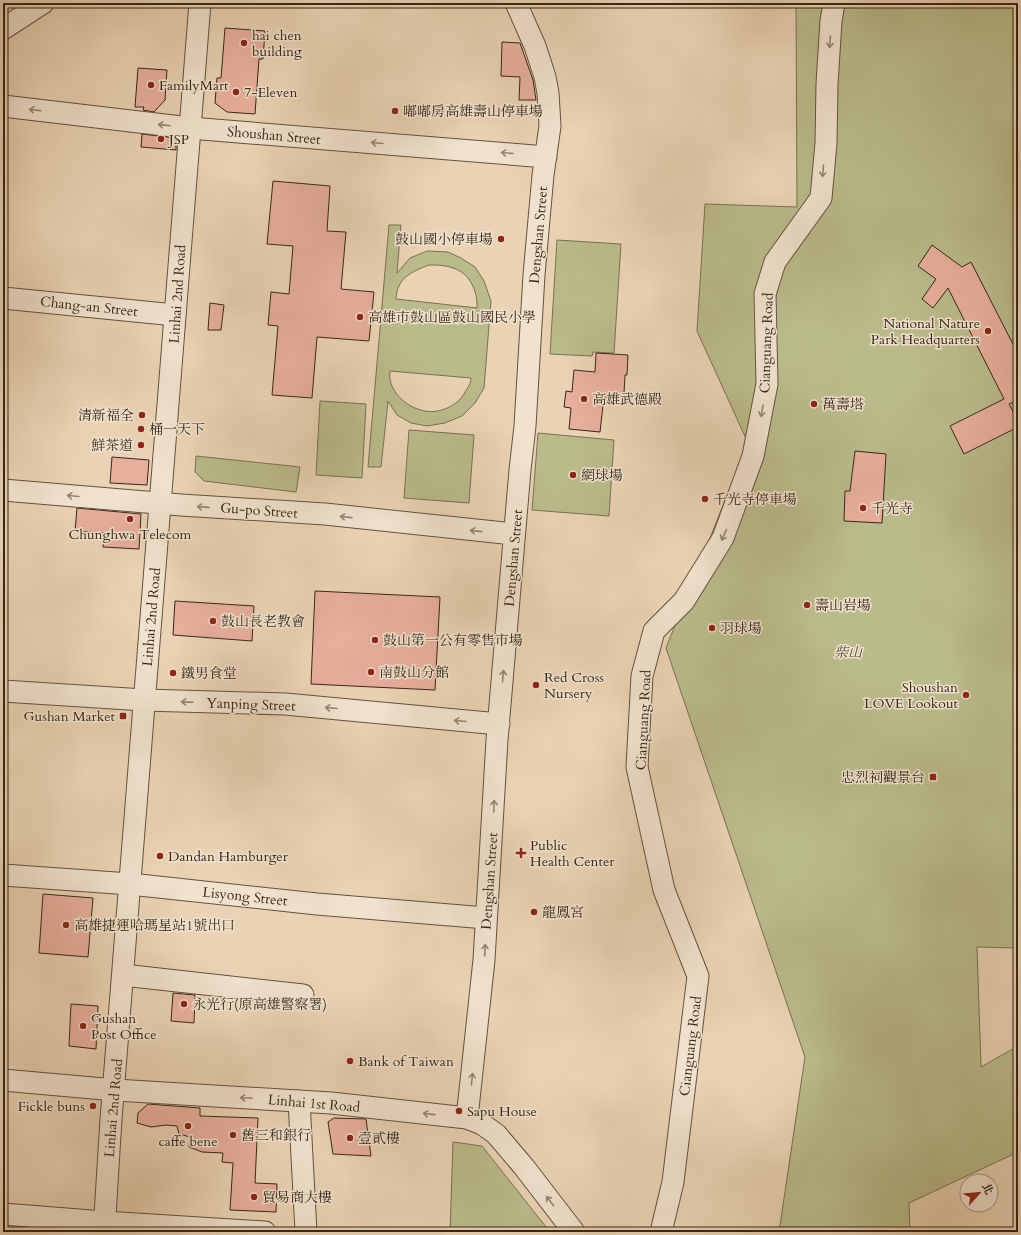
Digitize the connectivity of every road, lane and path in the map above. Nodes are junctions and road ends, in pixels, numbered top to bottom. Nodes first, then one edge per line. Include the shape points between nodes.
1 (43, 3) edge
2 (200, 3) edge
3 (516, 3) edge
4 (834, 3) edge
5 (3, 29) edge
6 (3, 106) edge
7 (190, 128) junction
8 (546, 156) junction
9 (3, 298) edge
10 (175, 315) junction
11 (3, 490) edge
12 (160, 503) junction
13 (514, 534) junction
14 (3, 691) edge
15 (144, 700) junction
16 (499, 724) junction
17 (3, 876) edge
18 (130, 884) junction
19 (486, 918) junction
20 (123, 975) junction
21 (303, 996) dead end
22 (3, 1080) edge
23 (115, 1090) junction
24 (299, 1101) junction
25 (467, 1118) junction
26 (3, 1214) edge
27 (104, 1227) edge
28 (265, 1232) edge
29 (306, 1232) edge
30 (574, 1232) edge
31 (661, 1232) edge

1 - 5 street
2 - 7 street, Linhai 2nd Road
3 - 8 street, Dengshan Street via 535,46 545,77 550,126
4 -> 31 street, Cianguang Road via 821,198 775,262 765,294 767,384 753,456 724,538 684,601 654,631 642,676 637,767 664,890 698,976 673,1182
7 -> 6 street, Shoushan Street
8 -> 7 street, Shoushan Street
7 - 10 street, Linhai 2nd Road
8 - 13 street, Dengshan Street
9 - 10 street, Chang-an Street
10 - 12 street, Linhai 2nd Road
12 -> 11 street, Gu-po Street
13 -> 12 street, Gu-po Street via 325,514
12 - 15 street, Linhai 2nd Road
16 -> 13 street, Dengshan Street
14 - 15 street, Yanping Street
16 -> 15 street, Yanping Street via 285,704
15 - 18 street, Linhai 2nd Road
19 -> 16 street, Dengshan Street
17 - 18 street, Lisyong Street
18 - 19 street, Lisyong Street via 317,904
18 - 20 street, Linhai 2nd Road
25 -> 19 street, Dengshan Street
20 - 21 street
20 - 23 street, Linhai 2nd Road
22 - 23 street, Linhai 1st Road
24 -> 23 street, Linhai 1st Road
23 - 27 street, Linhai 2nd Road
25 -> 24 street, Linhai 1st Road
24 - 29 street
30 -> 25 street, Linhai 1st Road via 496,1134
26 - 27 street
27 - 28 street

